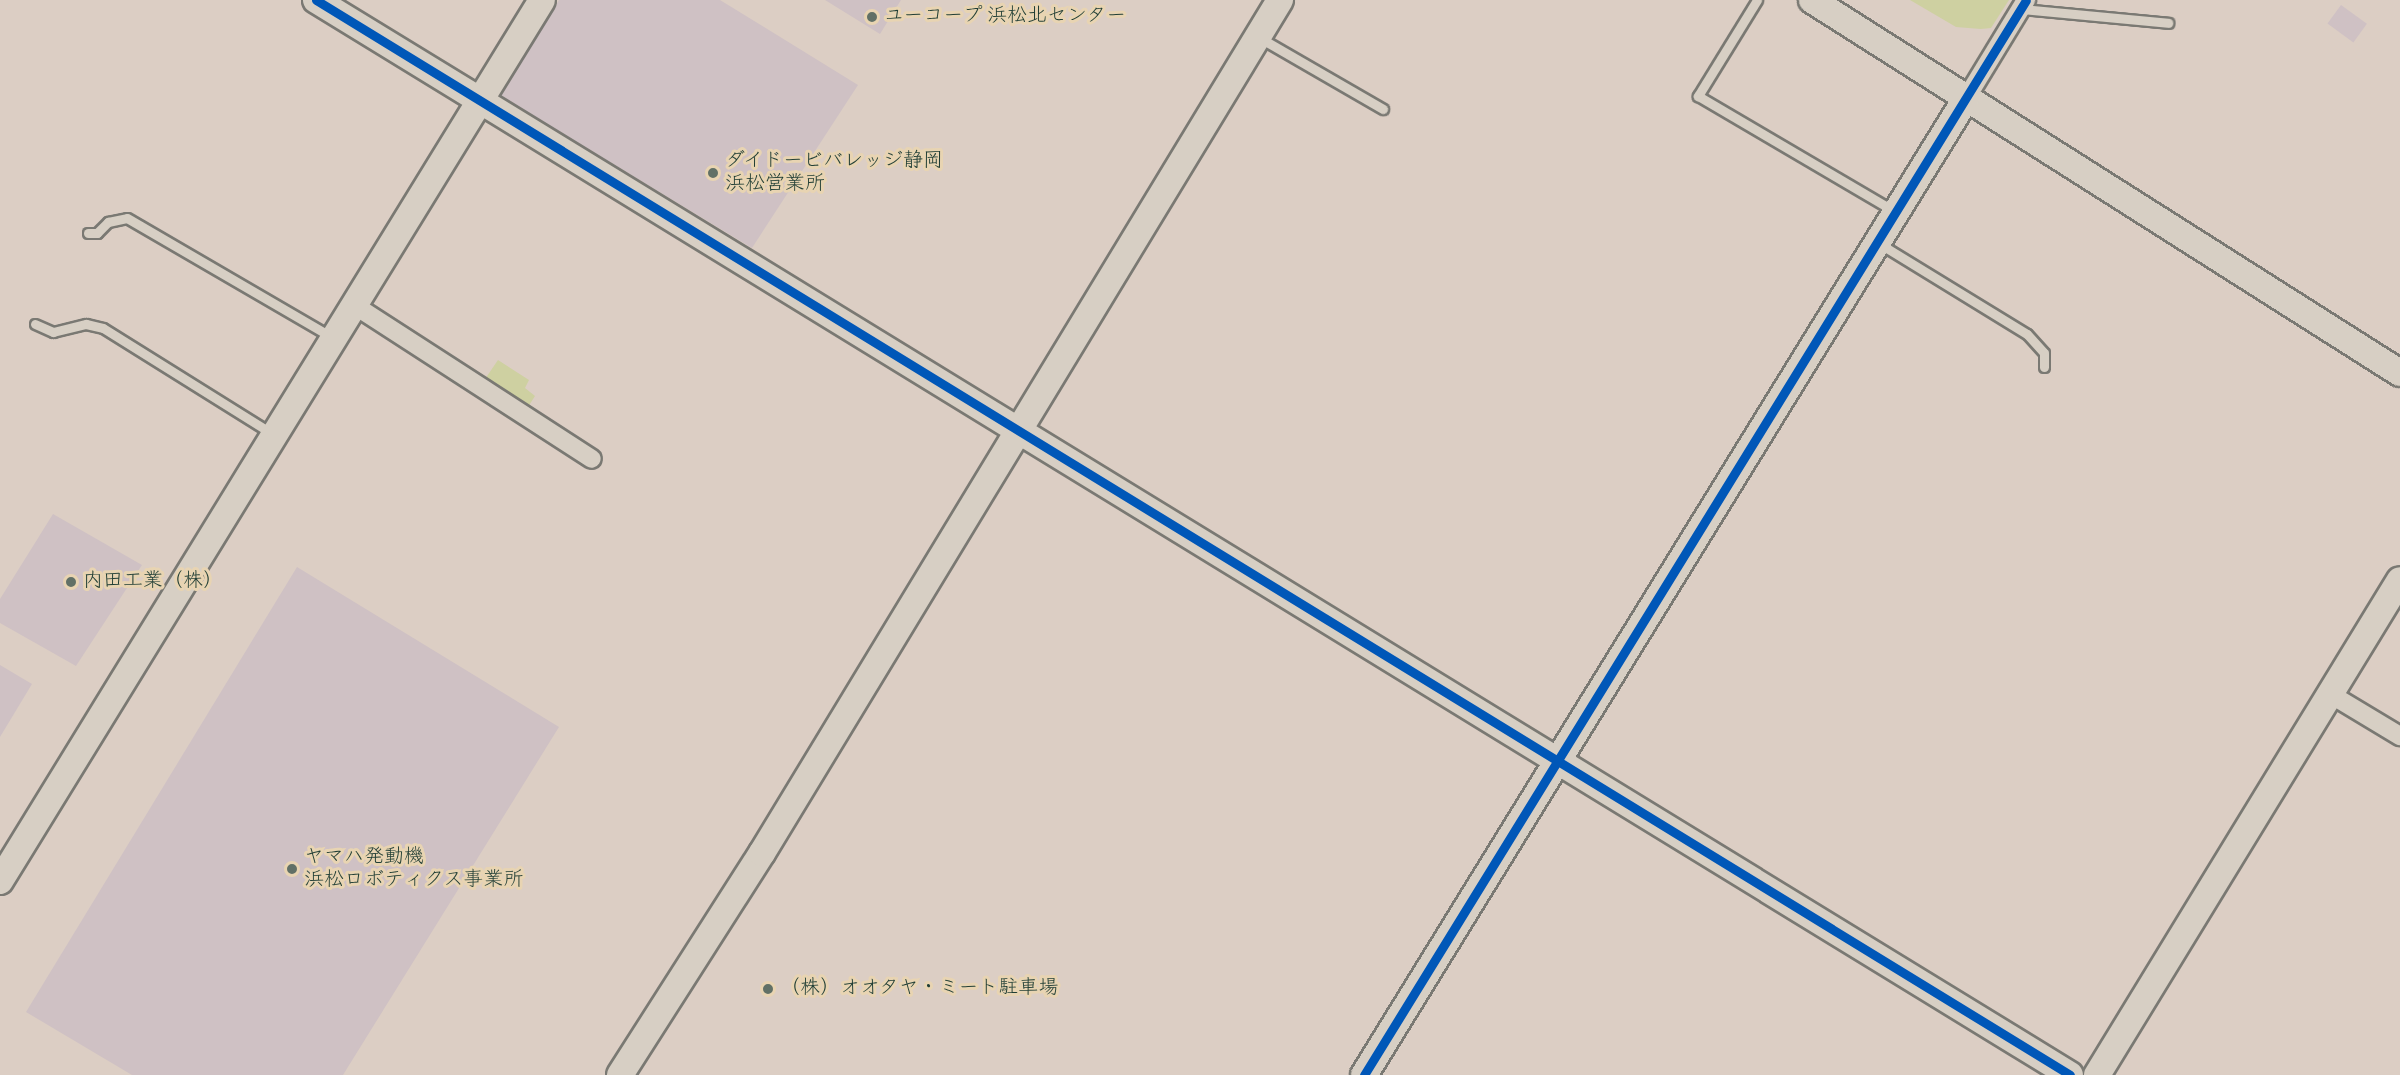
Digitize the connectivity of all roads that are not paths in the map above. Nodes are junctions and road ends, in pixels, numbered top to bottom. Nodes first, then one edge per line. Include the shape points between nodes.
1 (316, 0) edge
2 (542, 0) edge
3 (1280, 0) edge
4 (1757, 0) edge
5 (1812, 0) edge
6 (2023, 4) edge
7 (2168, 23) dead end
8 (1258, 36) junction
9 (1967, 97) junction
10 (479, 102) junction
11 (1383, 109) dead end
12 (1896, 213) junction
13 (88, 233) dead end
14 (1878, 243) junction
15 (354, 305) junction
16 (35, 324) dead end
17 (334, 339) junction
18 (2044, 367) dead end
19 (2400, 373) edge
20 (1020, 432) junction
21 (274, 435) junction
22 (592, 459) dead end
23 (2400, 580) edge
24 (2330, 694) junction
25 (2400, 736) edge
26 (1557, 761) junction
27 (0, 881) edge
28 (620, 1075) edge
29 (1364, 1075) edge
30 (2070, 1075) edge
31 (2097, 1075) edge

1 - 10 street
2 - 10 street
3 - 8 street
4 - 12 lane via 1698,96
5 - 9 street
6 - 7 lane
6 - 9 street
8 - 11 lane
8 - 20 street
9 - 12 street
9 - 19 street
10 - 15 street
10 - 20 street
12 - 14 street
13 - 17 lane via 97,233 108,222 127,218
14 - 18 lane via 2027,334 2044,353
14 - 26 street
15 - 17 street
15 - 22 street
16 - 21 lane via 53,332 86,324 103,328
17 - 21 street
20 - 26 street
20 - 28 street via 762,853
21 - 27 street
23 - 24 street
24 - 25 street
24 - 31 street
26 - 29 street
26 - 30 street

